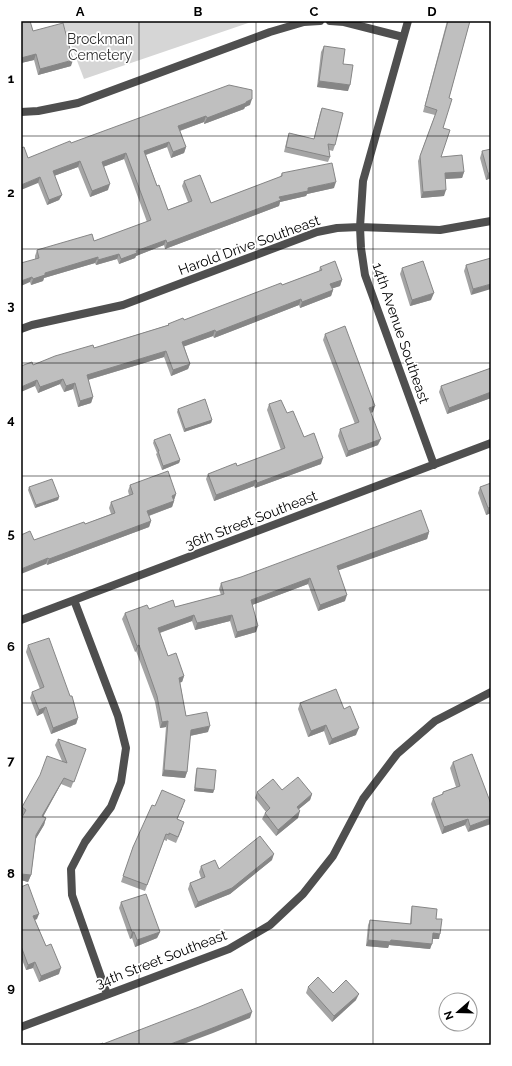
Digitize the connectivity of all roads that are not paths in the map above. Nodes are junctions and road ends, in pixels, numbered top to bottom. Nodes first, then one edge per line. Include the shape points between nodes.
1 (320, 21) edge
2 (330, 21) edge
3 (408, 21) edge
4 (403, 36) junction
5 (21, 112) edge
6 (491, 221) edge
7 (360, 227) junction
8 (21, 329) edge
9 (491, 443) edge
10 (434, 465) junction
11 (74, 600) junction
12 (21, 620) edge
13 (491, 692) edge
14 (107, 994) junction
15 (21, 1027) edge

1 - 5 street via 304,22 270,32 78,103
2 - 4 street
3 - 4 street, 14th Avenue Southeast
4 - 7 street, 14th Avenue Southeast via 363,180
6 - 7 street, Harold Drive Southeast via 440,230
7 - 8 street, Harold Drive Southeast via 317,232 124,305
7 - 10 street, 14th Avenue Southeast via 365,275
9 - 10 street, 36th Street Southeast
10 - 11 street, 36th Street Southeast
11 - 12 street, 36th Street Southeast
11 - 14 street via 118,716 126,748 121,782 111,807 85,842 71,869 72,895
13 - 14 street, 34th Street Southeast via 435,721 397,754 363,799 333,856 303,894 270,925 229,949
14 - 15 street, 34th Street Southeast

